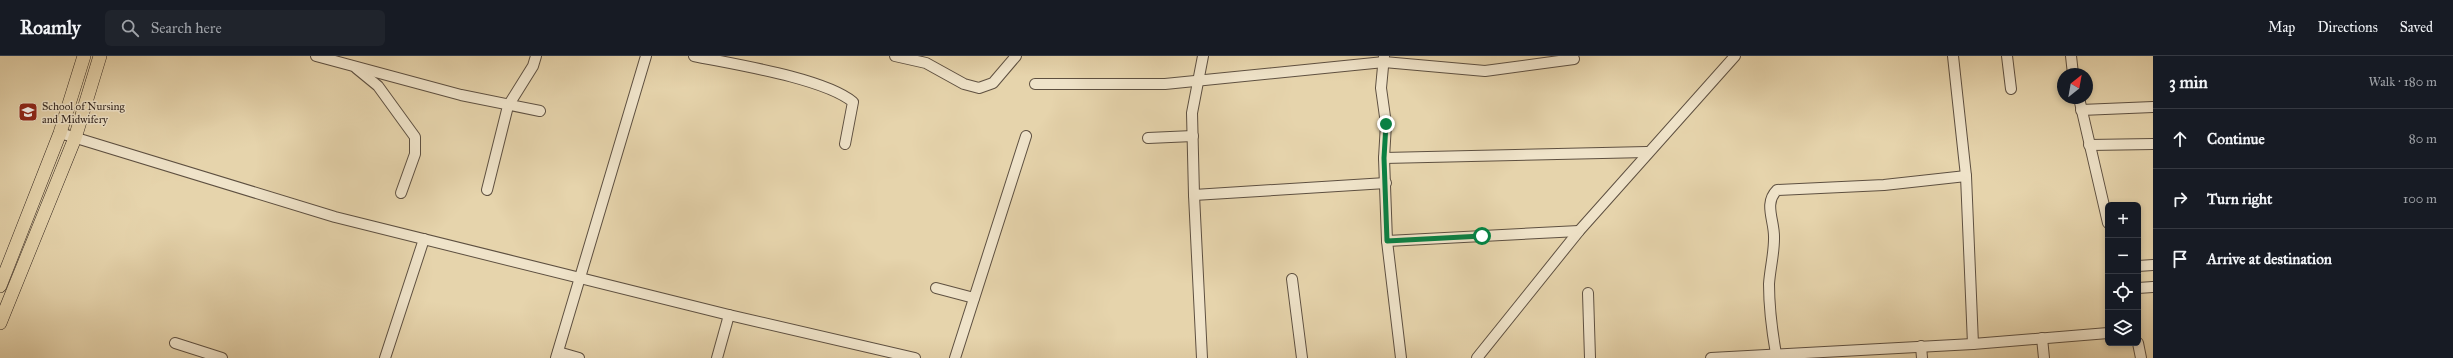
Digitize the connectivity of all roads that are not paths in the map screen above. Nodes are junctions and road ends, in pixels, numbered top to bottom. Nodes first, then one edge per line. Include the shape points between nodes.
1 (84, 56) edge
2 (100, 56) edge
3 (316, 56) edge
4 (536, 56) edge
5 (646, 56) edge
6 (694, 56) edge
7 (895, 56) edge
8 (935, 56) edge
9 (1016, 56) edge
10 (1203, 56) edge
11 (1735, 56) edge
12 (1953, 56) edge
13 (2007, 56) edge
14 (2071, 56) edge
15 (1384, 59) edge
16 (1574, 59) dead end
17 (926, 63) junction
18 (353, 66) junction
19 (2072, 68) edge
20 (1197, 80) junction
21 (1035, 84) dead end
22 (2011, 89) dead end
23 (2080, 104) edge
24 (508, 106) junction
25 (2153, 107) edge
26 (2081, 110) junction
27 (540, 111) dead end
28 (60, 133) junction
29 (1026, 136) dead end
30 (1193, 136) junction
31 (75, 138) junction
32 (1148, 138) dead end
33 (845, 144) dead end
34 (2153, 144) edge
35 (2088, 145) junction
36 (1647, 152) junction
37 (1384, 158) junction
38 (1966, 176) junction
39 (1386, 184) junction
40 (487, 190) dead end
41 (401, 193) dead end
42 (1194, 195) junction
43 (2105, 211) edge
44 (1579, 231) junction
45 (424, 239) junction
46 (1387, 241) junction
47 (2153, 265) edge
48 (2141, 266) edge
49 (579, 278) junction
50 (1292, 279) dead end
51 (0, 286) edge
52 (2153, 287) edge
53 (936, 288) dead end
54 (2141, 288) edge
55 (1588, 294) dead end
56 (974, 298) junction
57 (729, 315) junction
58 (0, 323) edge
59 (2105, 333) edge
60 (2042, 338) junction
61 (175, 343) dead end
62 (1973, 344) junction
63 (1921, 346) junction
64 (2139, 346) edge
65 (1776, 354) junction
66 (557, 355) edge
67 (1761, 356) edge
68 (222, 358) edge
69 (385, 358) edge
70 (580, 358) edge
71 (717, 358) edge
72 (915, 358) edge
73 (955, 358) edge
74 (1202, 358) edge
75 (1302, 358) edge
76 (1401, 358) edge
77 (1477, 358) edge
78 (1590, 358) edge
79 (1711, 358) edge
80 (1922, 358) edge
81 (2044, 358) edge
82 (2141, 358) edge

1 - 28 main road
2 - 31 main road
3 - 18 street
4 - 24 street via 533,66
5 - 49 street via 618,157
6 - 33 street via 771,72 814,84 847,97 853,102 853,110
7 - 17 street
8 - 17 street
9 - 17 street via 993,83 979,88 964,84
10 - 20 street
11 - 36 street
12 - 38 street
13 - 22 street
14 - 19 street
15 - 16 street via 1485,72
15 - 20 street
15 - 37 street via 1381,88 1386,124
18 - 24 street
18 - 41 street via 378,86 415,137 414,154
20 - 21 street via 1085,85
20 - 30 street via 1192,113
23 - 26 street
24 - 27 street
24 - 40 street
25 - 26 street
26 - 35 street
28 - 31 street
28 - 51 main road
29 - 56 street
30 - 32 street
30 - 42 street
31 - 45 street via 335,217
31 - 58 main road
34 - 35 street
35 - 43 street
36 - 37 street
36 - 44 street
37 - 39 street
38 - 62 street
38 - 65 street via 1884,185 1777,190 1772,195 1770,205 1774,238 1769,283 1770,316
39 - 42 street
39 - 46 street
42 - 74 street
44 - 46 street
44 - 77 street
45 - 49 street
45 - 69 street
46 - 76 street
47 - 48 street
49 - 57 street
49 - 66 street
50 - 75 street
52 - 54 street
53 - 56 street
55 - 78 street
56 - 73 street
57 - 71 street
57 - 72 street
59 - 60 street
60 - 62 street
60 - 81 street
61 - 68 street
62 - 63 street
63 - 65 street
63 - 80 street
64 - 82 street
65 - 67 street
66 - 70 street
67 - 79 street

